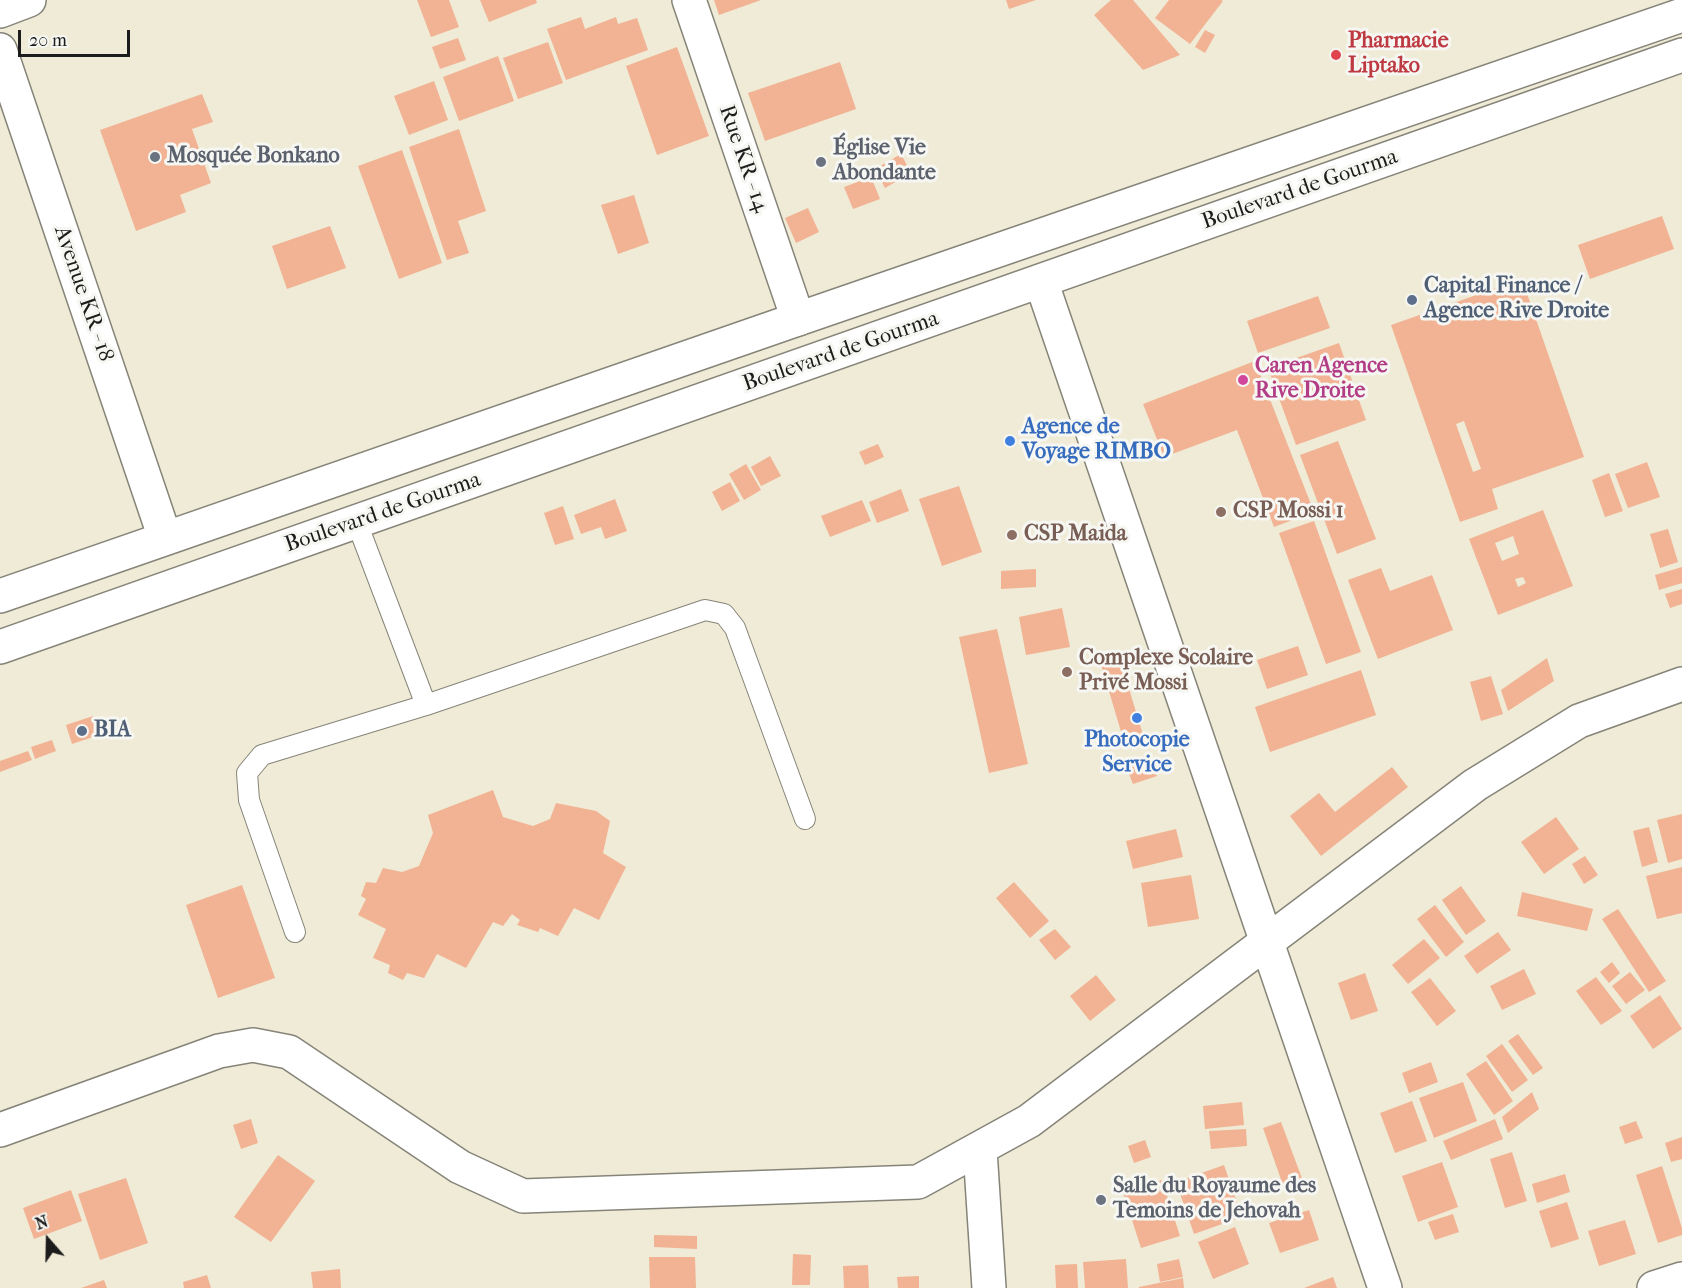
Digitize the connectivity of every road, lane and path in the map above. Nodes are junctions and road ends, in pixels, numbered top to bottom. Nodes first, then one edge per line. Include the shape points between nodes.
1 (29, 0) edge
2 (689, 0) edge
3 (0, 11) edge
4 (1682, 15) edge
5 (0, 50) edge
6 (1682, 55) edge
7 (1041, 281) junction
8 (798, 318) junction
9 (357, 523) junction
10 (165, 538) junction
11 (0, 596) edge
12 (0, 647) edge
13 (1682, 684) edge
14 (426, 705) junction
15 (805, 819) dead end
16 (295, 932) dead end
17 (1267, 940) junction
18 (0, 1130) edge
19 (980, 1149) junction
20 (1682, 1279) edge
21 (989, 1288) edge
22 (1385, 1288) edge
23 (1654, 1288) edge

1 - 3 main road
2 - 8 main road, Rue KR - 14
4 - 8 main road, Boulevard de Gourma
5 - 10 main road, Avenue KR - 18
6 - 7 main road, Boulevard de Gourma
7 - 9 main road, Boulevard de Gourma
7 - 17 main road
8 - 10 main road, Boulevard de Gourma
9 - 12 main road, Boulevard de Gourma
9 - 14 lane
10 - 11 main road, Boulevard de Gourma
13 - 17 main road via 1579,721 1476,785
14 - 15 lane via 705,610 724,614 735,628
14 - 16 lane via 262,755 247,773 249,800
17 - 19 main road via 1029,1121
17 - 22 main road
18 - 19 main road via 219,1051 253,1045 289,1052 460,1167 523,1196 918,1182
19 - 21 main road
20 - 23 main road

